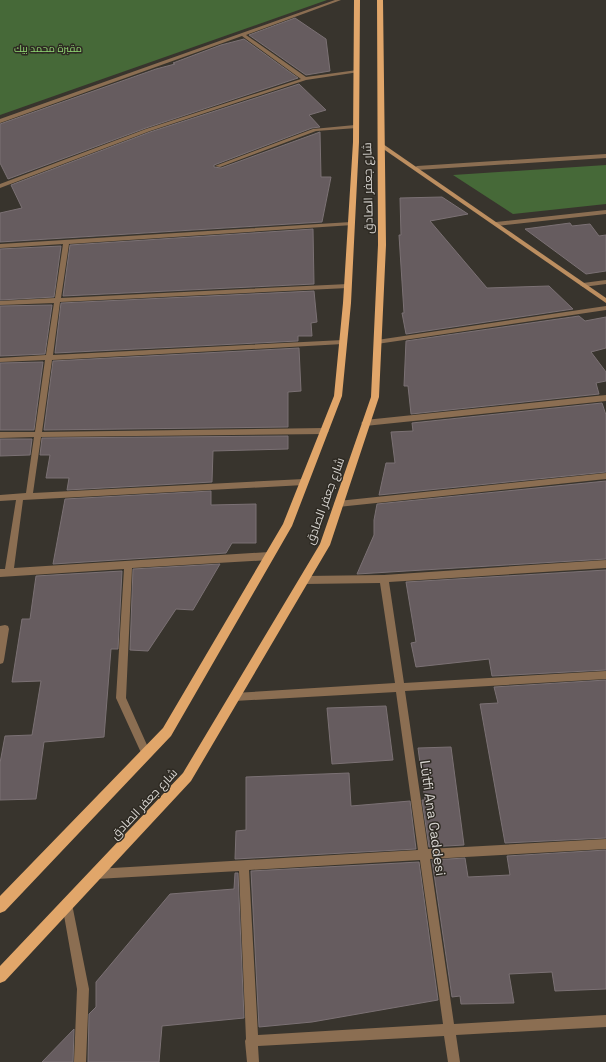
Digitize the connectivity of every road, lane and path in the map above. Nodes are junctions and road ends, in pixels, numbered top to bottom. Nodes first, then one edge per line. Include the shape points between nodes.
1 (339, 0) edge
2 (357, 0) edge
3 (380, 0) edge
4 (242, 34) junction
5 (357, 71) junction
6 (304, 80) junction
7 (0, 121) edge
8 (355, 127) junction
9 (381, 145) junction
10 (606, 156) edge
11 (218, 166) dead end
12 (417, 168) junction
13 (0, 186) edge
14 (606, 212) edge
15 (351, 224) junction
16 (496, 224) junction
17 (66, 242) junction
18 (0, 246) edge
19 (606, 282) edge
20 (583, 285) junction
21 (348, 286) junction
22 (58, 301) junction
23 (606, 301) edge
24 (0, 303) edge
25 (606, 308) edge
26 (343, 342) junction
27 (377, 342) junction
28 (50, 357) junction
29 (0, 360) edge
30 (606, 398) edge
31 (365, 423) junction
32 (324, 431) junction
33 (38, 434) junction
34 (0, 436) edge
35 (606, 476) edge
36 (304, 482) junction
37 (20, 497) junction
38 (29, 497) junction
39 (0, 498) edge
40 (338, 504) junction
41 (269, 556) junction
42 (606, 564) edge
43 (128, 566) junction
44 (9, 573) junction
45 (0, 574) edge
46 (384, 579) junction
47 (304, 580) junction
48 (0, 630) edge
49 (0, 660) edge
50 (606, 675) edge
51 (400, 687) junction
52 (234, 696) junction
53 (146, 754) junction
54 (606, 844) edge
55 (424, 855) junction
56 (244, 865) junction
57 (96, 874) junction
58 (67, 904) junction
59 (0, 906) edge
60 (0, 976) edge
61 (606, 1021) edge
62 (449, 1030) junction
63 (251, 1041) junction
64 (80, 1062) edge
65 (253, 1062) edge
66 (454, 1062) edge

1 - 4 street
2 - 5 main road, شارع جعفر الصادق
3 - 9 main road, شارع جعفر الصادق
4 - 6 street
4 - 7 street
5 - 6 street
5 - 8 main road, شارع جعفر الصادق
6 - 13 street via 148,130
8 - 11 street via 315,130
8 - 15 main road, شارع جعفر الصادق
9 - 12 street
9 - 27 main road, شارع جعفر الصادق via 382,245
10 - 12 street
12 - 16 street
14 - 16 street
15 - 17 street
15 - 21 main road, شارع جعفر الصادق
16 - 20 street
17 - 18 street
17 - 22 street
19 - 20 street
20 - 23 street
21 - 22 street
21 - 26 main road, شارع جعفر الصادق
22 - 24 street
22 - 28 street
25 - 27 street
26 - 28 street
26 - 32 main road, شارع جعفر الصادق via 338,396
27 - 31 main road, شارع جعفر الصادق via 375,397
28 - 29 street
28 - 33 street
30 - 31 street
31 - 40 main road, شارع جعفر الصادق
32 - 33 street
32 - 36 main road, شارع جعفر الصادق
33 - 34 street
33 - 38 street
35 - 40 street
36 - 38 street
36 - 41 main road, شارع جعفر الصادق via 287,526
37 - 38 street
37 - 39 street
37 - 44 street
40 - 47 main road, شارع جعفر الصادق via 324,545
41 - 43 street
41 - 53 main road, شارع جعفر الصادق via 167,732
42 - 46 street
43 - 44 street
43 - 53 street via 121,698
44 - 45 street
46 - 47 street
46 - 51 street, Lütfi Ana Caddesi
47 - 52 main road, شارع جعفر الصادق
48 - 49 street via 5,630
50 - 51 street
51 - 52 street
51 - 55 street, Lütfi Ana Caddesi
52 - 57 main road, شارع جعفر الصادق via 187,777
53 - 59 main road, شارع جعفر الصادق
54 - 55 street
55 - 56 street
55 - 62 street, Lütfi Ana Caddesi
56 - 57 street
56 - 63 street
57 - 58 main road, شارع جعفر الصادق
58 - 60 main road, شارع جعفر الصادق
58 - 64 street via 83,989
61 - 62 street
62 - 63 street
62 - 66 street, Lütfi Ana Caddesi
63 - 65 street

